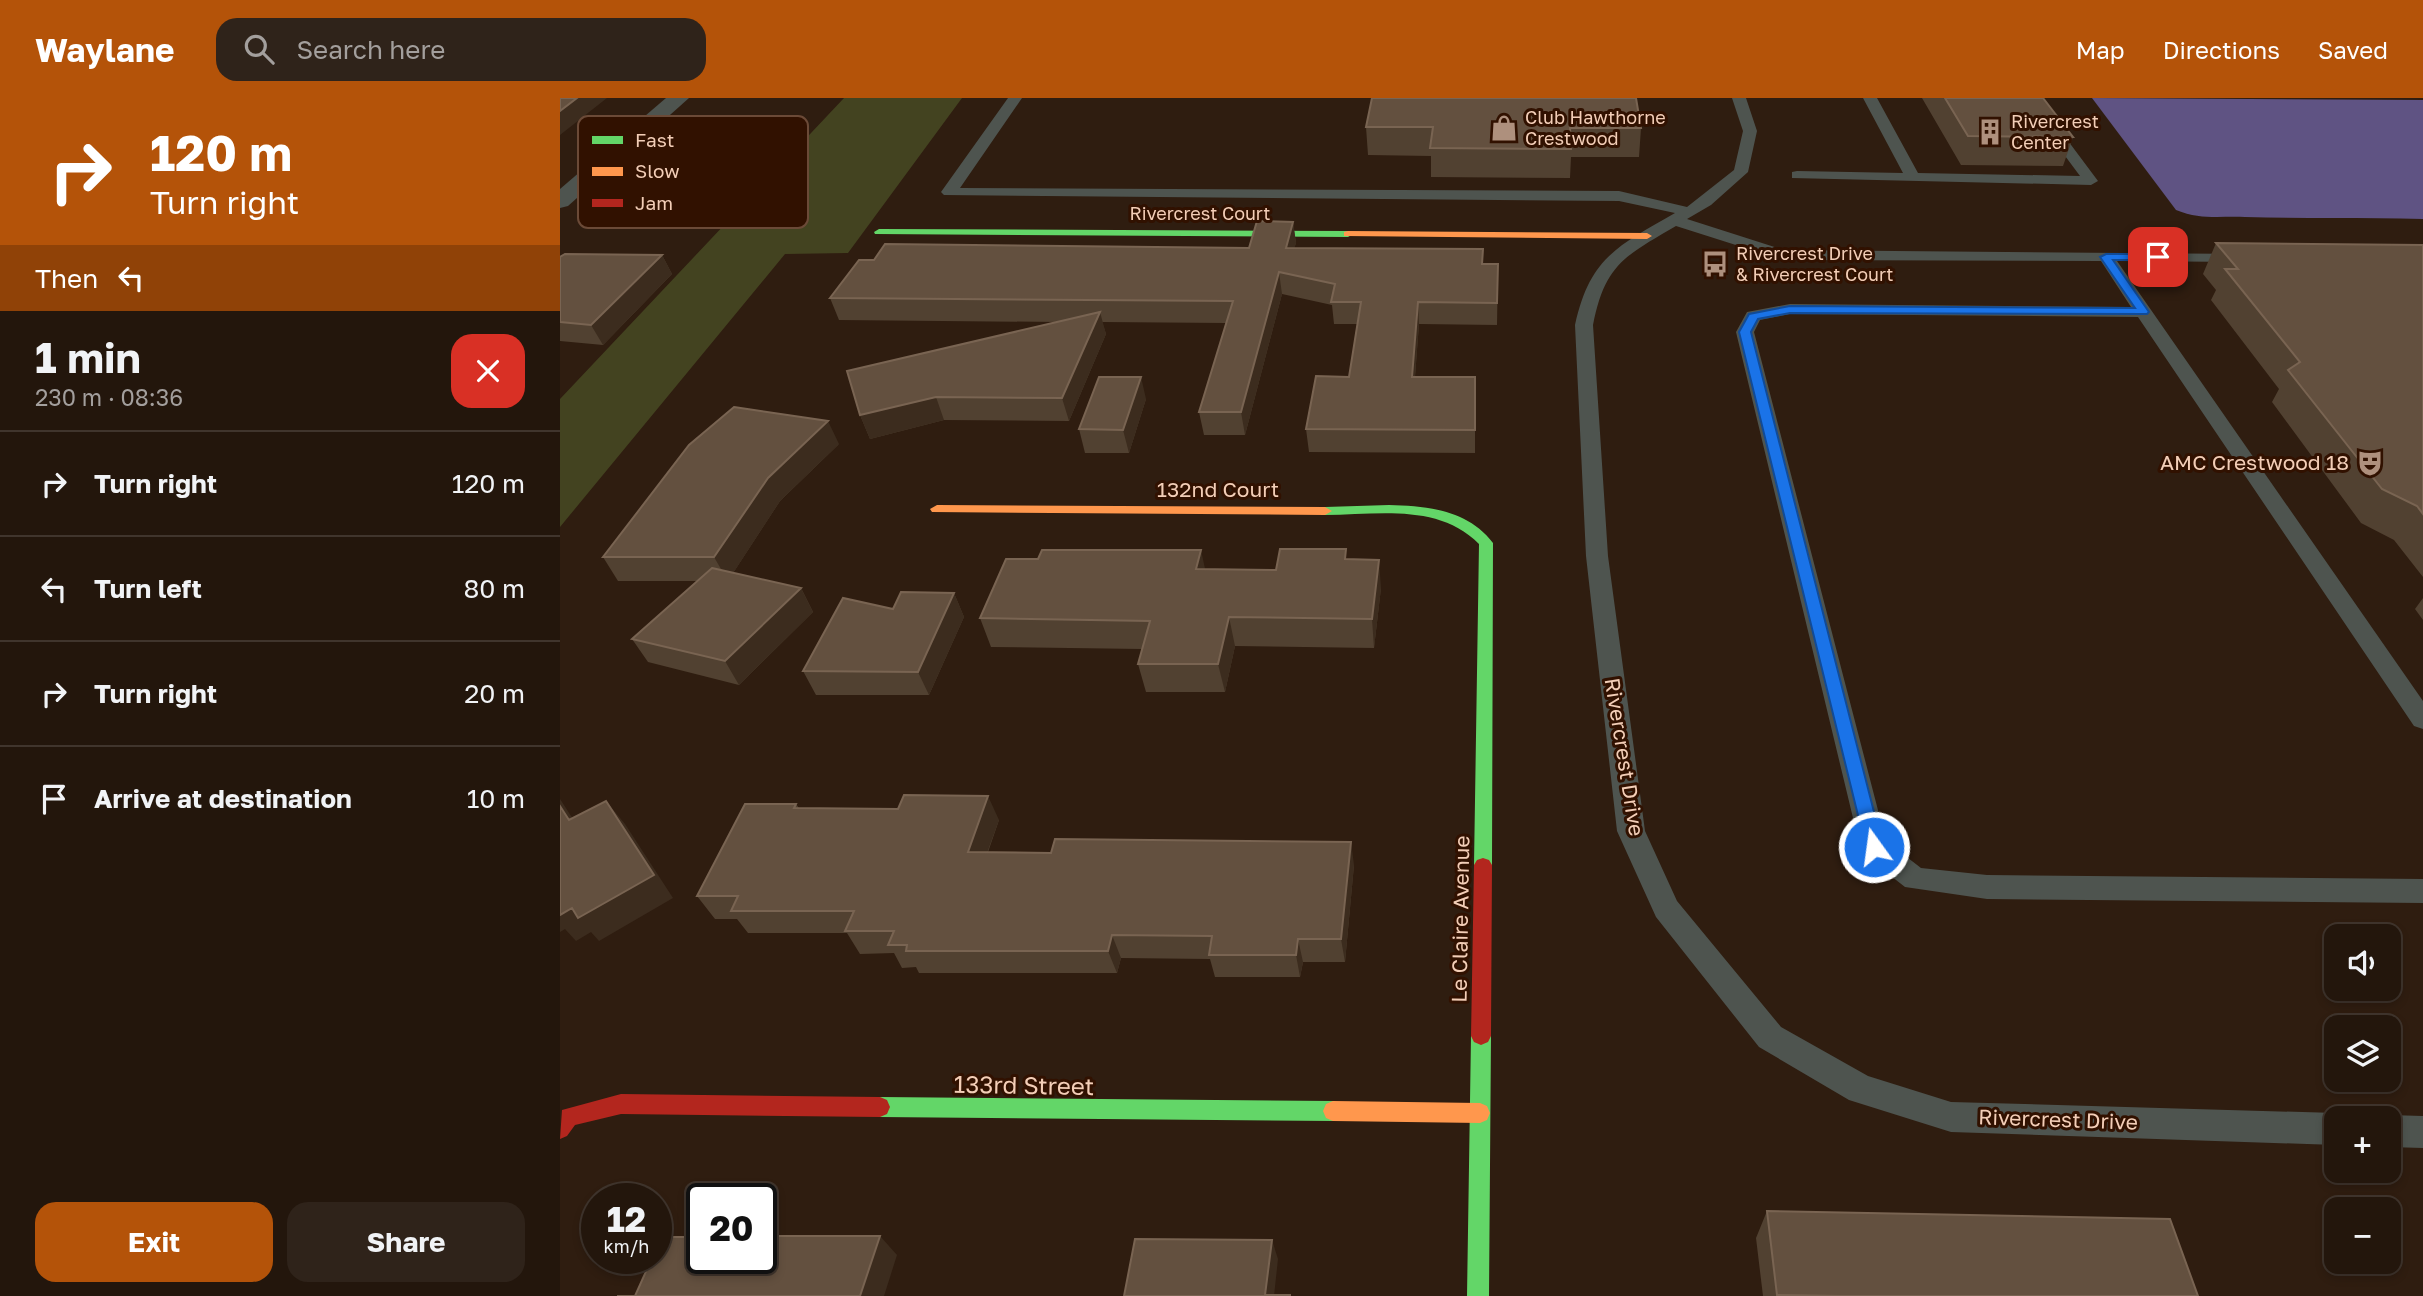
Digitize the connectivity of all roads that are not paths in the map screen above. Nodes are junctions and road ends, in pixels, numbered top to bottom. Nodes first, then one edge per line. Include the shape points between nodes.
1 (679, 98) edge
2 (1015, 98) edge
3 (1739, 98) edge
4 (1870, 98) edge
5 (2029, 98) edge
6 (658, 116) edge
7 (1797, 175) dead end
8 (1913, 178) junction
9 (578, 185) edge
10 (560, 201) edge
11 (1682, 216) junction
12 (879, 232) dead end
13 (1647, 236) junction
14 (2106, 257) junction
15 (2257, 257) edge
16 (2143, 312) junction
17 (937, 509) dead end
18 (1486, 543) joint
19 (2423, 720) edge
20 (2423, 891) edge
21 (1480, 1113) junction
22 (565, 1123) edge
23 (2324, 1129) edge
24 (2401, 1131) edge
25 (2423, 1132) edge
26 (1478, 1296) edge

1 - 6 street
2 - 11 lane via 949,192 1619,196
3 - 11 lane, Rivercrest Drive via 1750,131 1741,173
4 - 8 lane
5 - 8 lane via 2091,181
7 - 8 lane
9 - 10 street
11 - 13 lane, Rivercrest Drive
11 - 14 lane via 1783,255
12 - 13 street, Rivercrest Court
13 - 23 lane, Rivercrest Drive via 1610,262 1591,292 1584,325 1597,556 1631,831 1666,909 1770,1037 1860,1089 1951,1117
14 - 15 lane
14 - 16 lane
16 - 19 lane
16 - 20 lane via 1790,309 1753,316 1745,332 1874,847 1915,879 1987,887
17 - 18 street, 132nd Court via 1416,512 1447,514 1475,525
18 - 21 street, Le Claire Avenue
21 - 22 street, 133rd Street via 621,1104
21 - 26 street, Le Claire Avenue
24 - 25 lane

